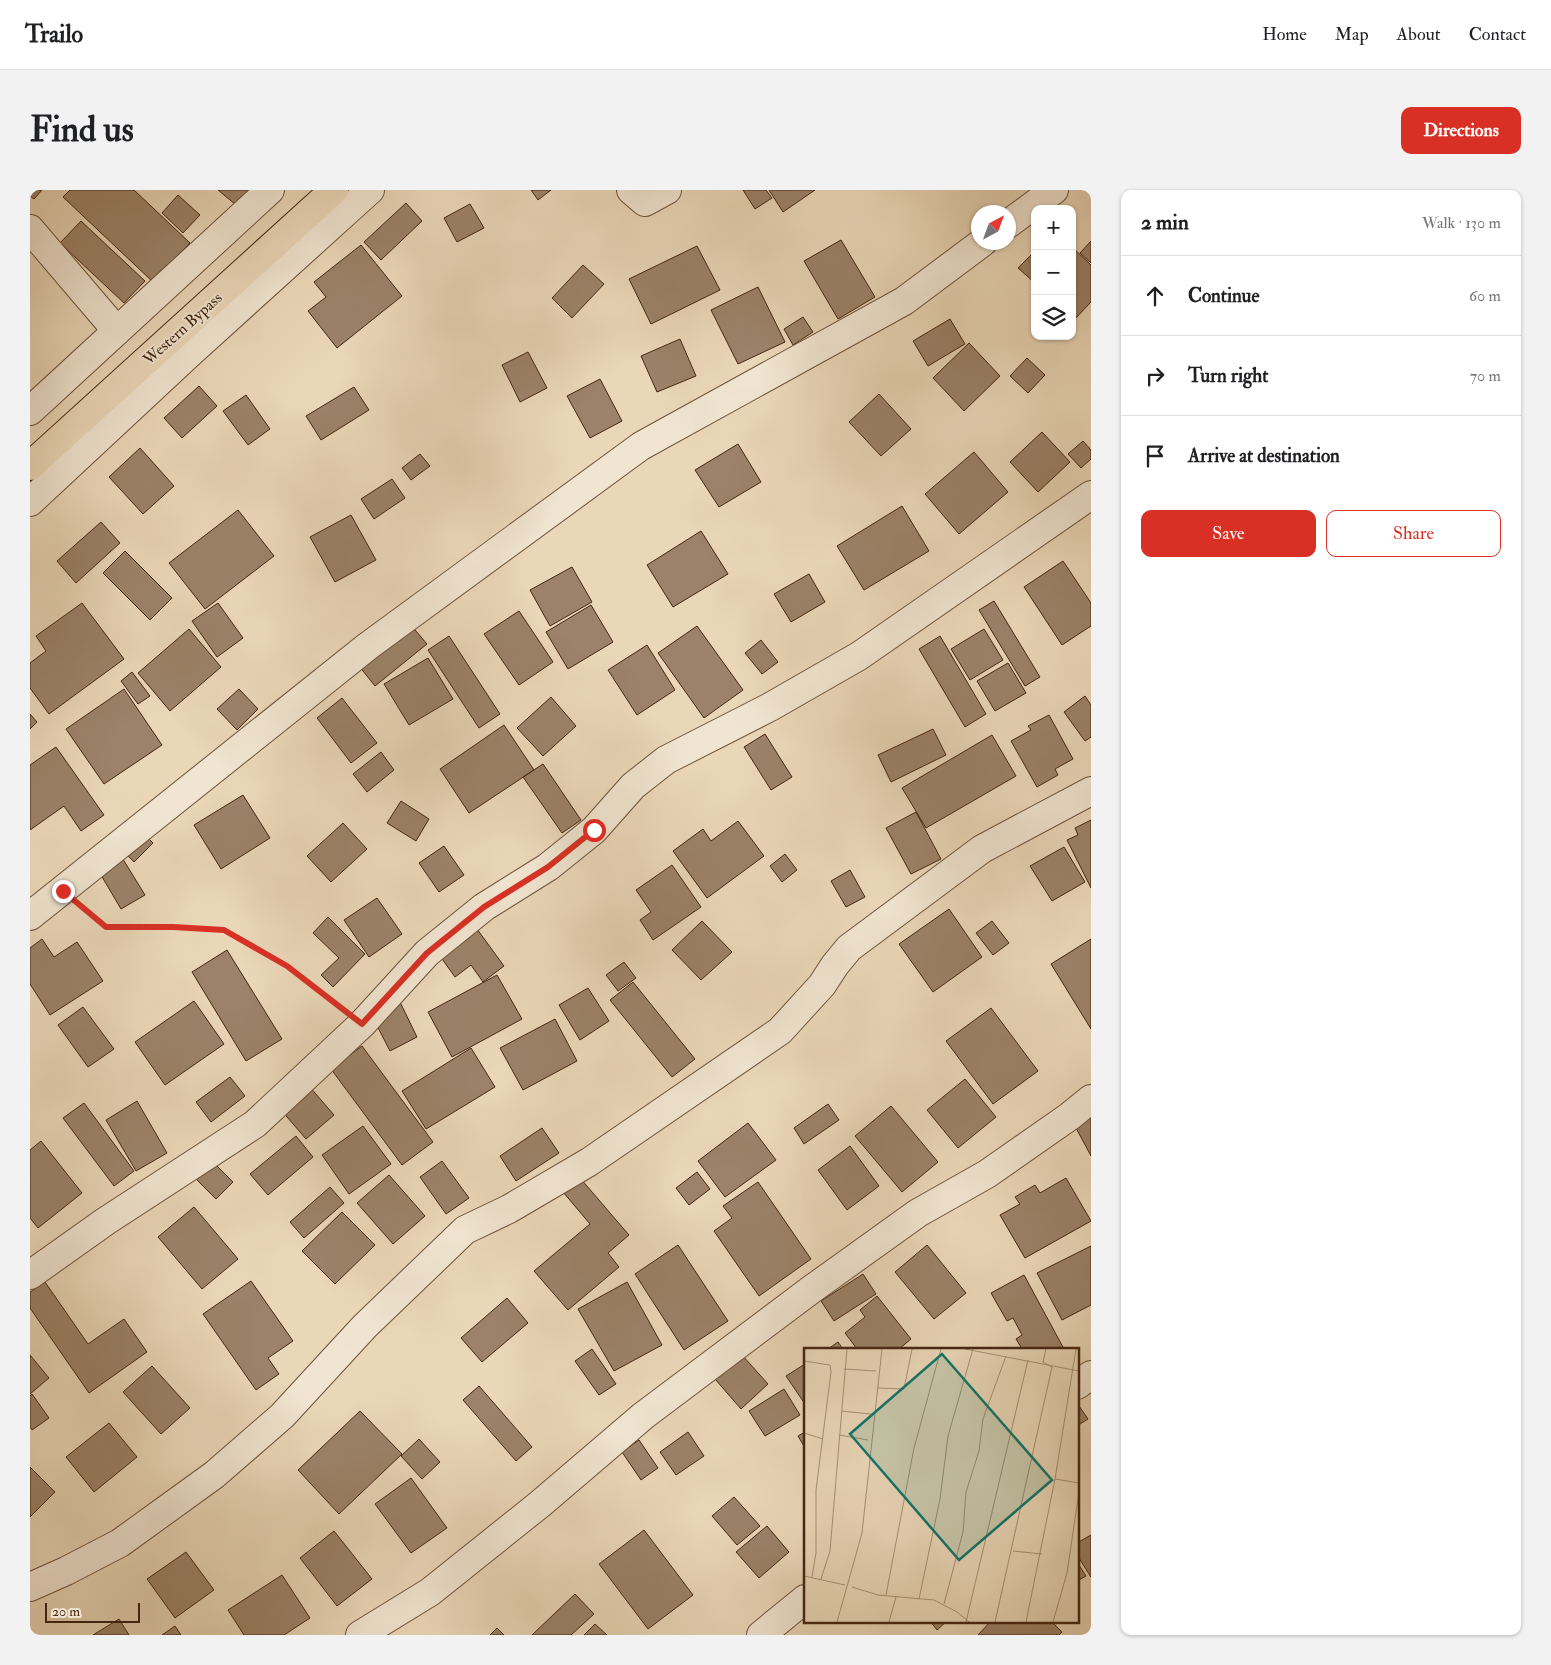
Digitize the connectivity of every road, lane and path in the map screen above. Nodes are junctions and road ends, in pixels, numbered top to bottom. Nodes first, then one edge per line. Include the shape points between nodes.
1 (270, 190) edge
2 (334, 190) edge
3 (370, 190) edge
4 (631, 190) edge
5 (667, 190) edge
6 (1054, 190) edge
7 (1016, 218) edge
8 (30, 230) edge
9 (972, 250) edge
10 (117, 331) junction
11 (30, 411) edge
12 (30, 466) edge
13 (1091, 495) edge
14 (30, 502) edge
15 (1091, 791) edge
16 (63, 891) junction
17 (30, 916) edge
18 (362, 1024) junction
19 (1091, 1099) edge
20 (30, 1276) edge
21 (1091, 1375) edge
22 (1078, 1384) edge
23 (30, 1587) edge
24 (804, 1600) edge
25 (360, 1635) edge
26 (761, 1635) edge

1 - 10 street
2 - 12 main road, Western Bypass
3 - 14 street
4 - 5 street via 645,202
6 - 7 street
8 - 10 street
9 - 16 street via 904,301 641,446 368,646
10 - 11 street
13 - 18 street via 859,656 770,708 666,760 633,786 594,830 548,867 484,907 427,953
15 - 23 street via 982,849 849,948 822,985 780,1031 589,1162 509,1209 465,1230 364,1326 282,1416 214,1475 120,1543
16 - 17 street
16 - 18 path via 106,927 224,930 287,966
18 - 20 street via 255,1124
19 - 25 street via 988,1174 918,1213 812,1289 643,1416 430,1592
21 - 22 street
24 - 26 street

